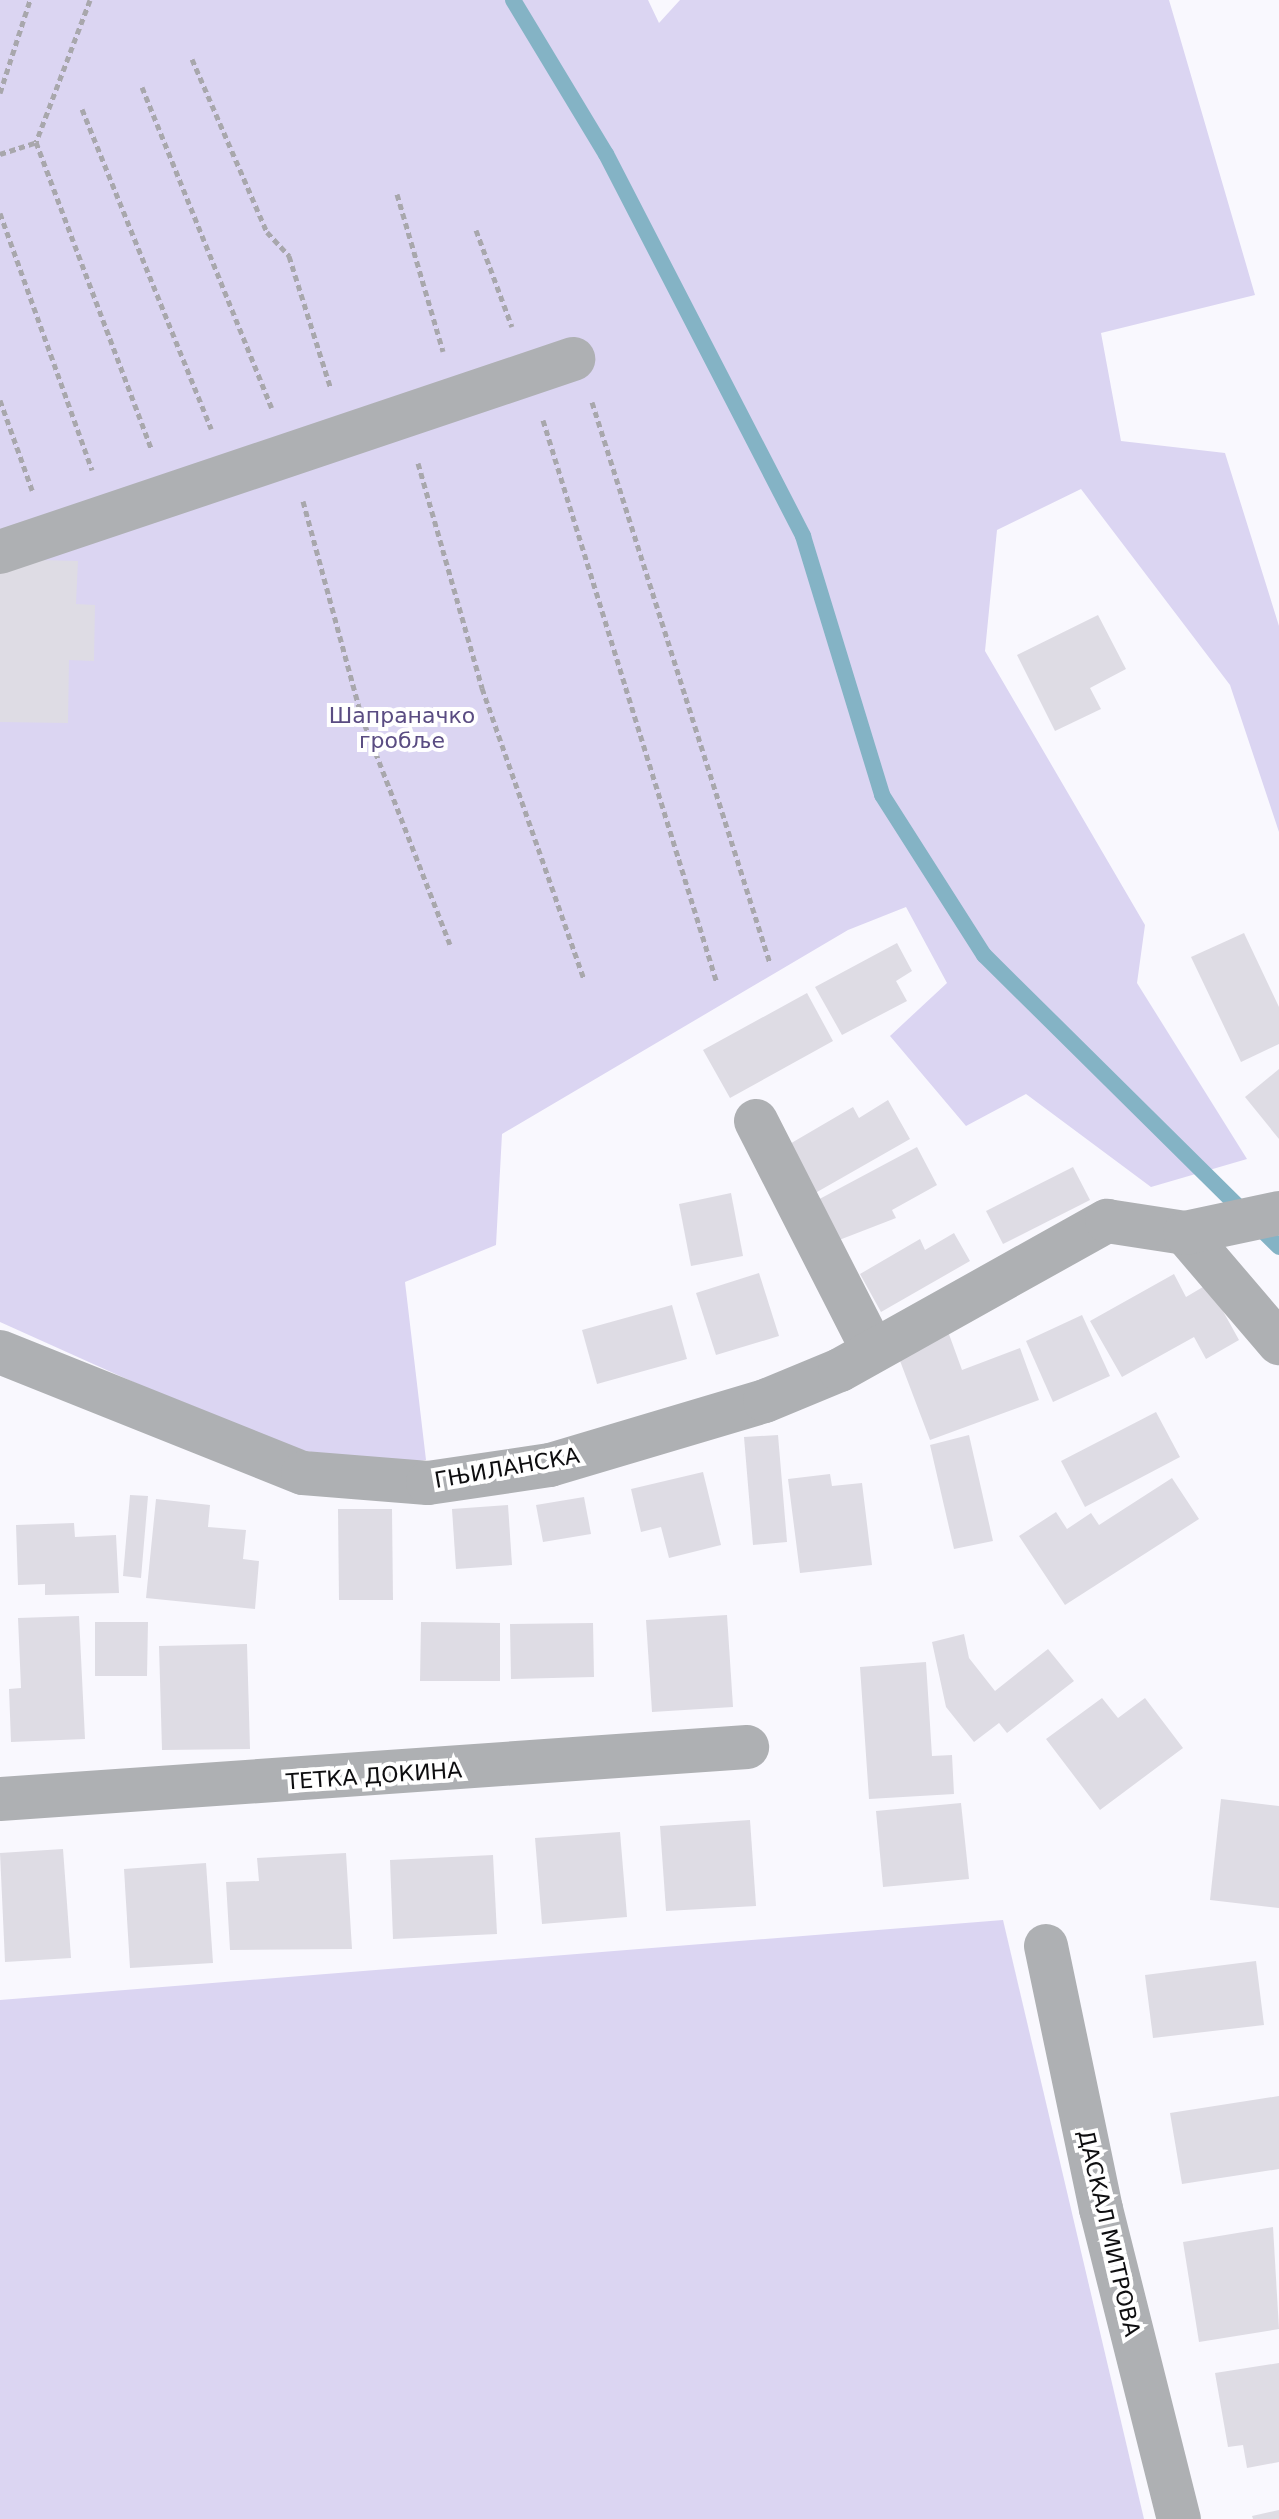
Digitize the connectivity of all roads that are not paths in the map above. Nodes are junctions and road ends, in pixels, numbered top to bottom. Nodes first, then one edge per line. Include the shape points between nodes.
1 (573, 359) road end
2 (0, 552) edge
3 (756, 1121) dead end
4 (1279, 1213) edge
5 (1193, 1231) junction
6 (1279, 1343) edge
7 (871, 1347) junction
8 (0, 1352) edge
9 (747, 1747) dead end
10 (0, 1799) edge
11 (1046, 1946) dead end
12 (1179, 2519) edge

1 - 2 street
3 - 7 street
4 - 5 street, ГЊИЛАНСКА
5 - 6 street
5 - 7 street, ГЊИЛАНСКА via 1107,1221
7 - 8 street, ГЊИЛАНСКА via 840,1370 765,1401 550,1465 428,1483 303,1473
9 - 10 street, ТЕТКА ДОКИНА
11 - 12 street, ДАСКАЛ МИТРОВА via 1101,2209

